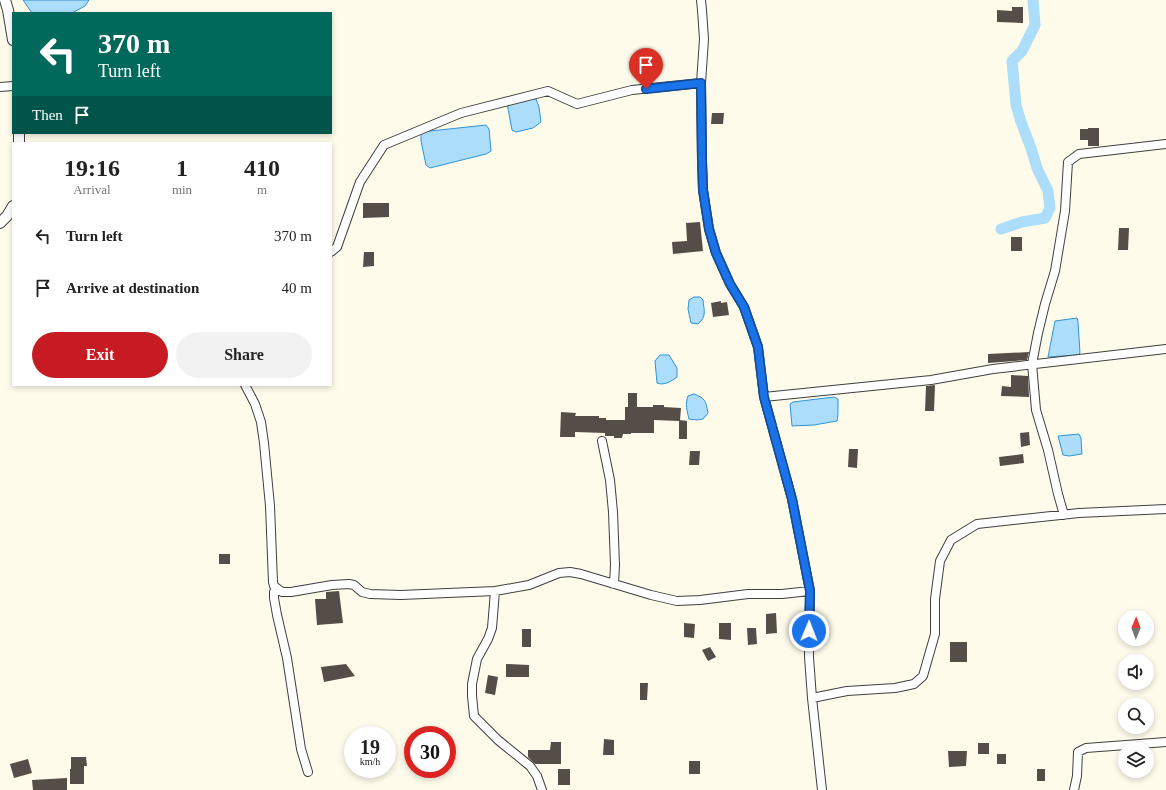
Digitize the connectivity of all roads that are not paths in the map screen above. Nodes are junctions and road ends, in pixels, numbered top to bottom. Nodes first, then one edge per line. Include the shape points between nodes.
1 (4, 0) edge
2 (700, 0) edge
3 (12, 34) edge
4 (701, 83) junction
5 (12, 86) edge
6 (0, 87) edge
7 (1166, 144) edge
8 (12, 208) edge
9 (7, 220) edge
10 (332, 251) edge
11 (1166, 349) edge
12 (1032, 364) junction
13 (246, 386) edge
14 (764, 397) junction
15 (602, 441) dead end
16 (1166, 509) edge
17 (1064, 514) junction
18 (614, 584) junction
19 (276, 588) junction
20 (494, 591) junction
21 (810, 591) junction
22 (812, 698) junction
23 (1166, 742) edge
24 (308, 772) dead end
25 (542, 790) edge
26 (822, 790) edge
27 (1074, 790) edge

1 - 3 street
2 - 4 street via 704,38
4 - 10 street via 632,90 577,104 548,91 461,113 384,145 360,182 337,247
4 - 14 street via 702,183 709,229 716,253 744,307 758,347
5 - 6 street
7 - 12 street via 1078,154 1068,162 1065,211 1055,271
8 - 9 street
11 - 12 street
12 - 14 street via 931,380
12 - 17 street via 1036,410
13 - 19 street via 255,404 264,443 273,582
14 - 21 street via 792,499
15 - 18 street via 613,512
16 - 17 street
17 - 22 street via 977,524 951,540 940,561 935,599 935,634 923,676 914,684 895,688 847,691
18 - 20 street via 570,572
18 - 21 street via 677,601
19 - 20 street via 282,592 291,592 349,584 370,594 401,595
19 - 24 street via 274,598 287,658 301,749
20 - 25 street via 492,628 477,659 472,684 474,716 530,766
21 - 22 street via 809,657
22 - 26 street
23 - 27 street via 1086,748 1078,752

